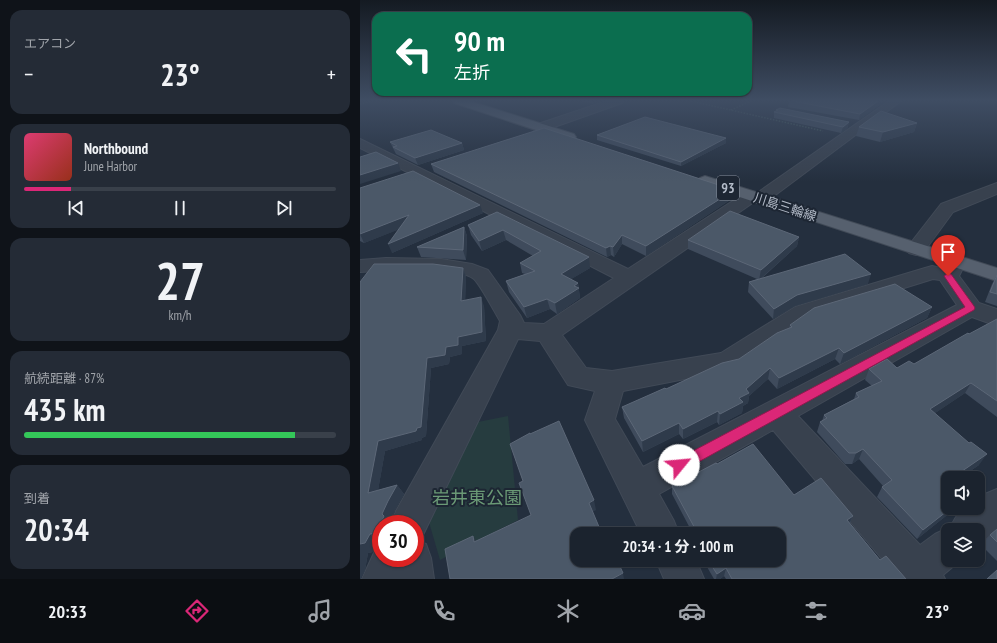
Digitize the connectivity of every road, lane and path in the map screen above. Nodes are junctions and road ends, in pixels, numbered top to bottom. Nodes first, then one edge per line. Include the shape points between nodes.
1 (542, 128) joint
2 (841, 128) edge
3 (852, 128) edge
4 (847, 129) junction
5 (522, 136) edge
6 (581, 141) edge
7 (360, 143) edge
8 (426, 169) junction
9 (692, 177) edge
10 (397, 179) edge
11 (997, 188) edge
12 (756, 197) junction
13 (501, 213) junction
14 (479, 223) edge
15 (422, 248) edge
16 (916, 249) junction
17 (368, 266) edge
18 (952, 269) junction
19 (997, 275) edge
20 (629, 278) junction
21 (971, 308) junction
22 (997, 318) edge
23 (510, 330) junction
24 (548, 333) junction
25 (612, 382) junction
26 (777, 413) junction
27 (637, 488) junction
28 (997, 506) edge
29 (414, 515) edge
30 (976, 523) edge
31 (657, 527) edge
32 (941, 555) edge
33 (388, 567) edge
34 (413, 567) edge
35 (678, 567) edge
36 (922, 575) edge
37 (382, 579) edge
38 (414, 579) edge
39 (684, 579) edge

1 - 5 street
1 - 6 main road
2 - 4 path
3 - 4 street
4 - 12 street
7 - 8 street
8 - 10 street
8 - 13 street
9 - 12 main road, 川島三輪線 / 93
11 - 16 street via 947,208
12 - 16 main road, 川島三輪線 / 93
12 - 20 street
13 - 14 street
13 - 20 street
15 - 17 street
16 - 18 main road, 川島三輪線 / 93
17 - 23 street via 441,265 465,268 481,274 512,321
18 - 19 main road, 川島三輪線 / 93
18 - 21 street
18 - 25 street via 932,272 803,312 728,362
20 - 24 street
21 - 22 street
21 - 26 street
23 - 24 street
23 - 29 street
24 - 25 street via 578,378
25 - 27 street via 600,420
26 - 27 street
26 - 36 street
27 - 31 street
28 - 30 street
32 - 36 street
33 - 37 street
34 - 38 street
35 - 39 street

